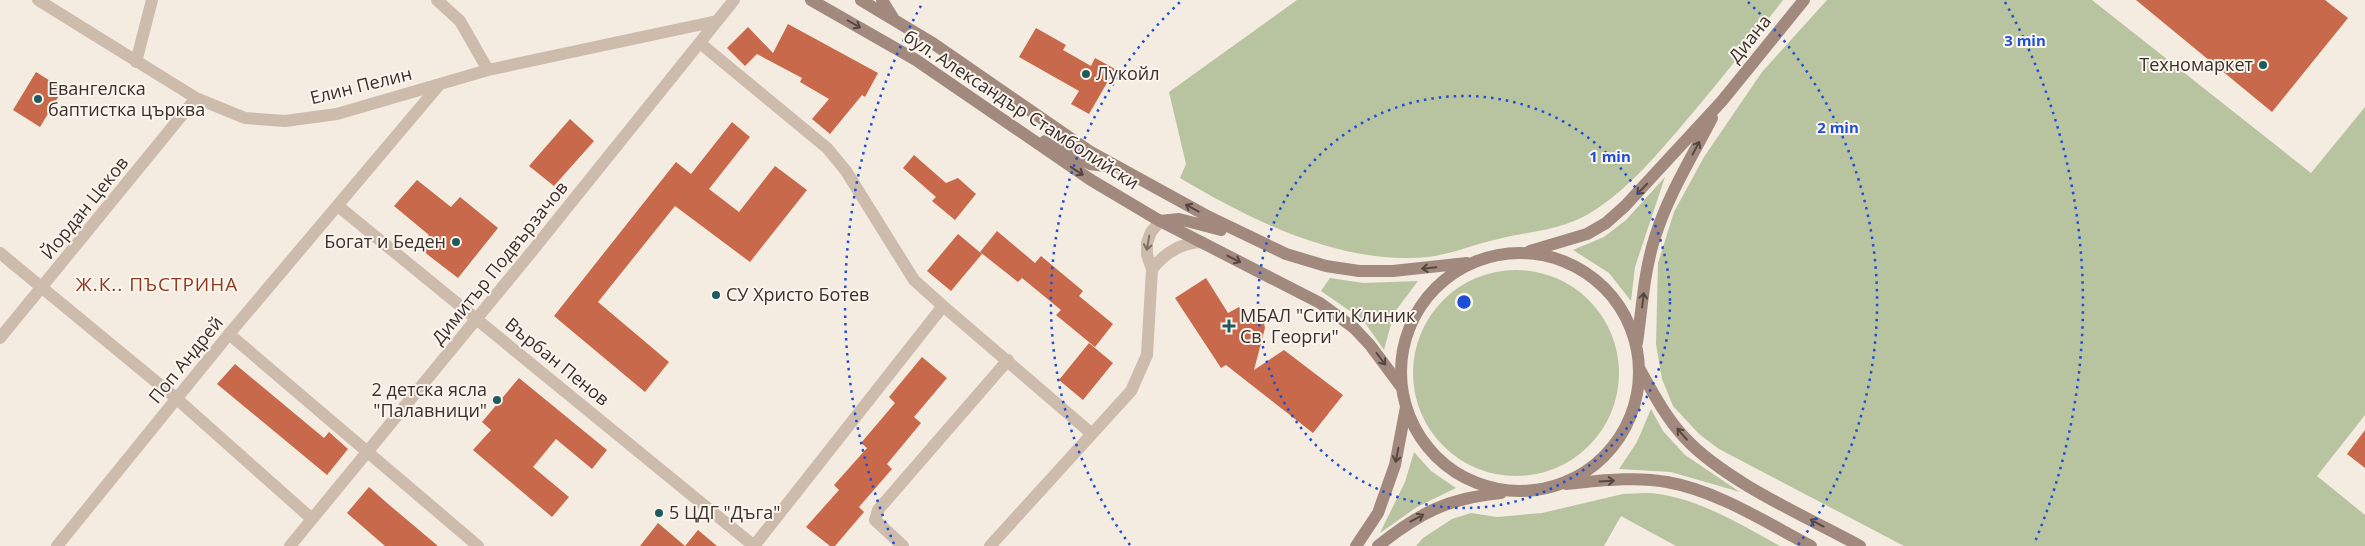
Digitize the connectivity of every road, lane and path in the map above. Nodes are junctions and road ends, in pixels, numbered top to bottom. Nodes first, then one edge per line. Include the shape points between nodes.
1 (38, 0) edge
2 (152, 0) edge
3 (437, 0) edge
4 (734, 0) edge
5 (811, 0) edge
6 (861, 0) edge
7 (882, 0) edge
8 (1804, 0) edge
9 (894, 20) junction
10 (718, 21) junction
11 (700, 44) junction
12 (136, 62) junction
13 (488, 70) junction
14 (440, 84) junction
15 (196, 98) junction
16 (1722, 101) junction
17 (984, 106) junction
18 (1120, 168) junction
19 (338, 206) junction
20 (1160, 220) junction
21 (1254, 240) junction
22 (1201, 242) junction
23 (0, 253) edge
24 (1520, 253) junction
25 (1477, 261) junction
26 (1152, 269) junction
27 (42, 289) junction
28 (943, 306) junction
29 (477, 319) junction
30 (229, 334) junction
31 (0, 338) edge
32 (1636, 348) junction
33 (1008, 360) junction
34 (1639, 367) junction
35 (1402, 388) junction
36 (177, 399) junction
37 (1406, 407) junction
38 (1092, 434) junction
39 (368, 452) junction
40 (1559, 485) junction
41 (1518, 491) junction
42 (312, 519) junction
43 (998, 543) edge
44 (58, 546) edge
45 (290, 546) edge
46 (478, 546) edge
47 (754, 546) edge
48 (903, 546) edge
49 (1356, 546) edge
50 (1378, 546) edge
51 (1810, 546) edge
52 (1860, 546) edge

1 - 12 street, Елин Пелин
2 - 12 street
3 - 13 street via 460,21
4 - 10 street, Димитър Подвързачов
5 -> 17 main road, бул. Александър Стамболийски via 916,60
6 - 9 main road, бул. Александър Стамболийски
7 - 9 main road
8 - 16 main road, Диана
9 - 18 main road, бул. Александър Стамболийски
10 - 11 street, Димитър Подвързачов
10 - 13 street, Елин Пелин
11 - 28 street via 827,148 846,171 914,280
11 - 29 street, Димитър Подвързачов
12 - 15 street, Елин Пелин
13 - 14 street, Елин Пелин
14 - 15 street, Елин Пелин via 337,114 285,121 245,118
14 - 19 street, Поп Андрей
15 - 27 street, Йордан Цеков
16 -> 24 main road via 1657,173 1606,223 1570,241
32 -> 16 main road via 1645,280 1656,235 1682,175
17 - 18 main road via 1076,158 1090,164
17 -> 20 main road, бул. Александър Стамболийски via 1042,149
21 -> 18 main road, бул. Александър Стамболийски
19 - 29 street, Върбан Пенов
19 - 30 street, Поп Андрей
20 - 21 main road via 1189,221
20 - 22 main road, бул. Александър Стамболийски
20 -> 26 street via 1146,243
25 -> 21 main road, бул. Александър Стамболийски via 1430,268 1359,271 1326,266
22 - 26 street via 1177,248 1160,259
22 -> 35 main road, бул. Александър Стамболийски via 1311,299 1354,328
23 - 27 street
24 - 25 main road
24 - 32 main road via 1567,263 1595,280 1607,291 1625,318
25 - 35 main road via 1437,286 1417,311 1405,341
26 - 38 street via 1147,355 1131,392
27 - 31 street, Йордан Цеков
27 - 36 street
28 - 33 street
28 - 47 street
29 - 39 street, Димитър Подвързачов
29 - 47 street, Върбан Пенов
30 - 36 street, Поп Андрей
30 - 39 street
32 - 34 main road
33 - 38 street
33 - 48 street via 878,510 875,520
34 - 40 main road via 1633,408 1614,445 1595,465
52 -> 34 main road via 1738,479 1696,450 1671,422
35 - 37 main road
36 - 42 street
36 - 44 street, Поп Андрей
37 - 41 main road via 1418,434 1448,467 1488,487
37 -> 49 main road via 1395,465 1381,504
38 - 43 street
39 - 42 street, Димитър Подвързачов
39 - 46 street
40 - 41 main road
40 -> 51 main road via 1666,481 1724,501
50 -> 41 main road via 1412,520 1446,503 1468,496
42 - 45 street, Димитър Подвързачов

